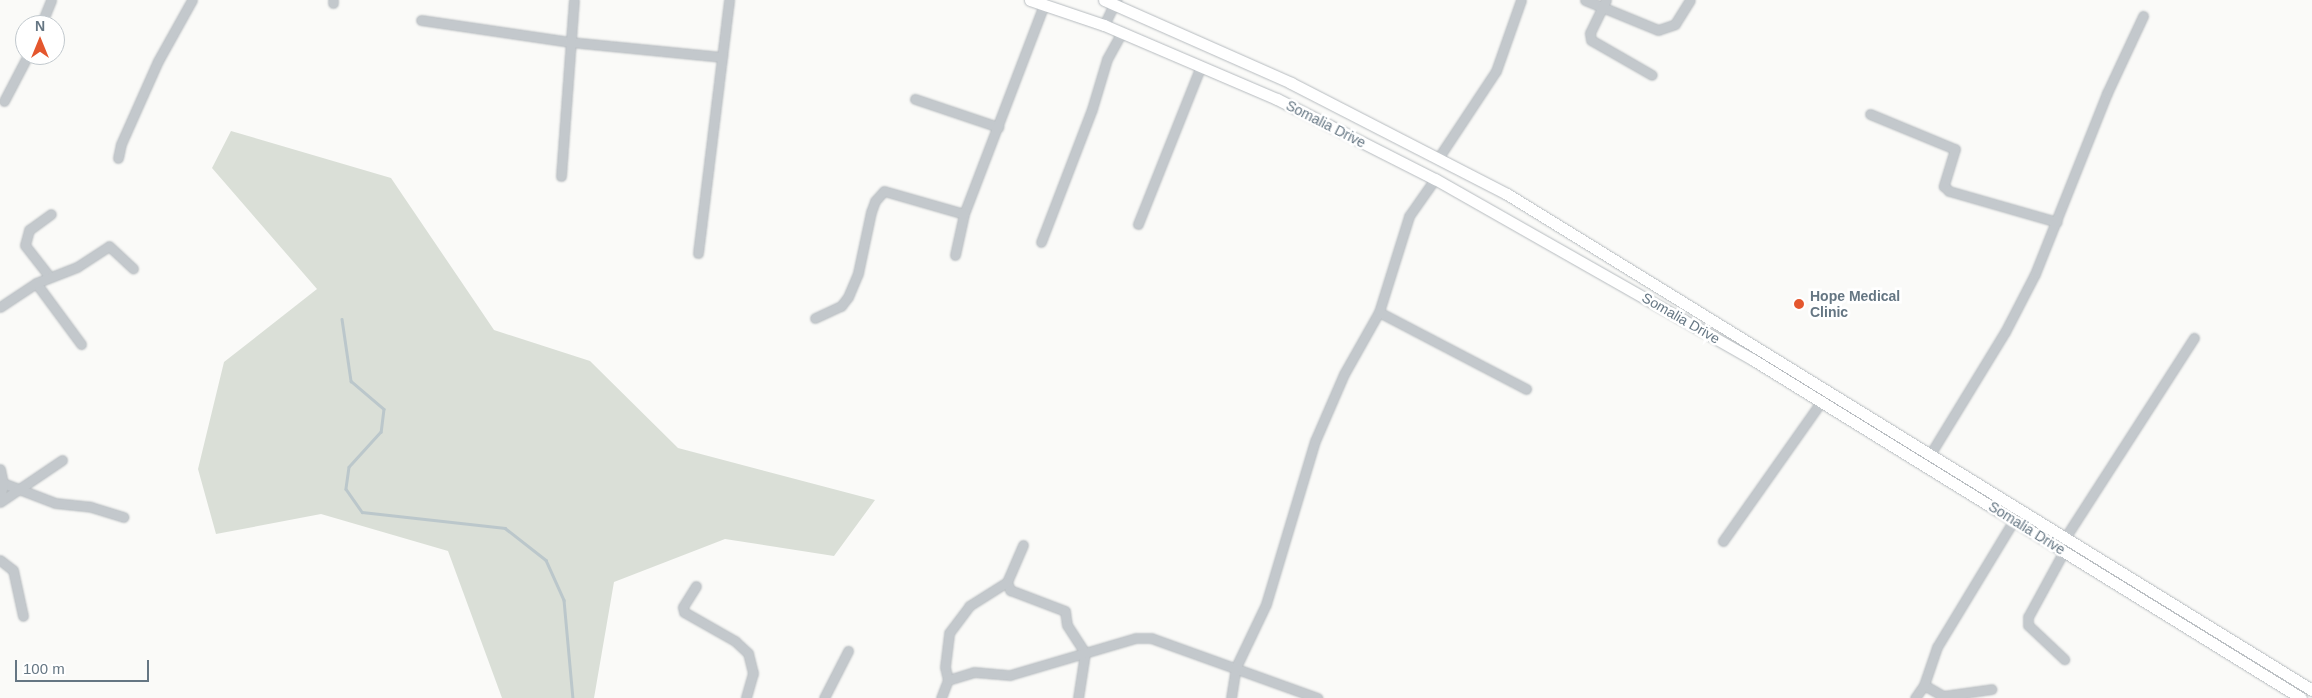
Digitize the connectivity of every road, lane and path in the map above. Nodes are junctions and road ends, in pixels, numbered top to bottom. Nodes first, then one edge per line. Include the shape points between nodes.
1 (51, 0) edge
2 (192, 0) edge
3 (574, 0) edge
4 (729, 0) edge
5 (1030, 0) edge
6 (1521, 0) edge
7 (1586, 0) edge
8 (1690, 0) edge
9 (1112, 1) edge
10 (1044, 4) junction
11 (1604, 4) edge
12 (46, 15) edge
13 (2143, 16) dead end
14 (421, 20) dead end
15 (1104, 25) junction
16 (1122, 32) junction
17 (570, 42) junction
18 (722, 57) junction
19 (23, 65) edge
20 (1201, 66) junction
21 (1652, 75) dead end
22 (915, 99) dead end
23 (4, 101) dead end
24 (1870, 114) dead end
25 (998, 126) junction
26 (1439, 157) junction
27 (118, 158) dead end
28 (561, 176) dead end
29 (1434, 179) junction
30 (51, 214) dead end
31 (964, 214) junction
32 (2057, 222) junction
33 (1138, 224) dead end
34 (1041, 242) dead end
35 (698, 253) dead end
36 (955, 255) dead end
37 (133, 268) dead end
38 (50, 276) junction
39 (36, 283) junction
40 (0, 307) edge
41 (1379, 312) junction
42 (815, 318) dead end
43 (2194, 338) dead end
44 (81, 344) dead end
45 (1526, 389) dead end
46 (1821, 402) junction
47 (1931, 453) junction
48 (62, 460) dead end
49 (0, 469) edge
50 (3, 482) junction
51 (22, 490) junction
52 (0, 499) edge
53 (0, 502) edge
54 (123, 518) dead end
55 (2014, 520) junction
56 (2065, 538) junction
57 (1723, 541) dead end
58 (1023, 545) dead end
59 (2064, 551) junction
60 (0, 560) edge
61 (1007, 582) junction
62 (696, 586) dead end
63 (22, 616) dead end
64 (848, 651) dead end
65 (1085, 653) junction
66 (2064, 659) dead end
67 (1236, 666) junction
68 (948, 680) junction
69 (1924, 686) junction
70 (1992, 689) dead end
71 (2312, 690) edge
72 (1315, 697) edge
73 (746, 698) edge
74 (824, 698) edge
75 (941, 698) edge
76 (1078, 698) edge
77 (1231, 698) edge
78 (1915, 698) edge
79 (2301, 698) edge

1 - 12 street
2 - 27 street via 158,61 121,144
3 - 17 street
4 - 18 street
5 - 10 main road, Somalia Drive
6 - 26 street via 1496,72
7 - 11 street
8 - 11 street via 1675,24 1658,30
9 - 15 street
9 - 26 main road, Somalia Drive via 1291,83
10 - 15 main road, Somalia Drive
10 - 25 street
11 - 21 street via 1590,33 1591,40
13 - 32 street via 2108,93
14 - 17 street
15 - 16 main road, Somalia Drive
16 - 20 main road, Somalia Drive
16 - 34 street via 1107,59 1092,109
17 - 18 street
17 - 28 street via 569,97
18 - 35 street
19 - 23 street
20 - 29 main road, Somalia Drive via 1277,99
20 - 33 street
22 - 25 street
24 - 32 street via 1956,149 1944,186 1948,191
25 - 31 street
26 - 47 main road, Somalia Drive via 1622,263
29 - 41 street via 1409,216
29 - 46 main road, Somalia Drive via 1665,308
30 - 38 street via 29,230 25,245
31 - 36 street
31 - 42 street via 884,192 875,201 871,212 858,273 848,297 841,306
32 - 47 street via 2005,332
37 - 38 street via 109,246 68,271
38 - 39 street
39 - 40 street
39 - 44 street
41 - 45 street
41 - 67 street via 1344,374 1315,441 1266,604
43 - 56 street
46 - 55 main road, Somalia Drive
46 - 57 street
47 - 56 main road, Somalia Drive
48 - 51 street
49 - 50 street
50 - 51 street
50 - 52 street
51 - 53 street
51 - 54 street via 55,503 91,507
55 - 59 main road, Somalia Drive
55 - 69 street via 1932,655
56 - 71 main road, Somalia Drive
58 - 61 street
59 - 66 street via 2028,618 2028,625
59 - 79 main road, Somalia Drive
60 - 63 street via 13,570
61 - 65 street via 1010,590 1065,611 1067,625
61 - 68 street via 968,606 948,633 945,667
62 - 73 street via 684,606 684,612 735,641 748,653 753,673
64 - 74 street
65 - 67 street via 1136,638 1150,638
65 - 68 street via 1010,675 974,672
65 - 76 street
67 - 72 street
67 - 77 street
68 - 75 street
69 - 70 street via 1943,696
69 - 78 street

